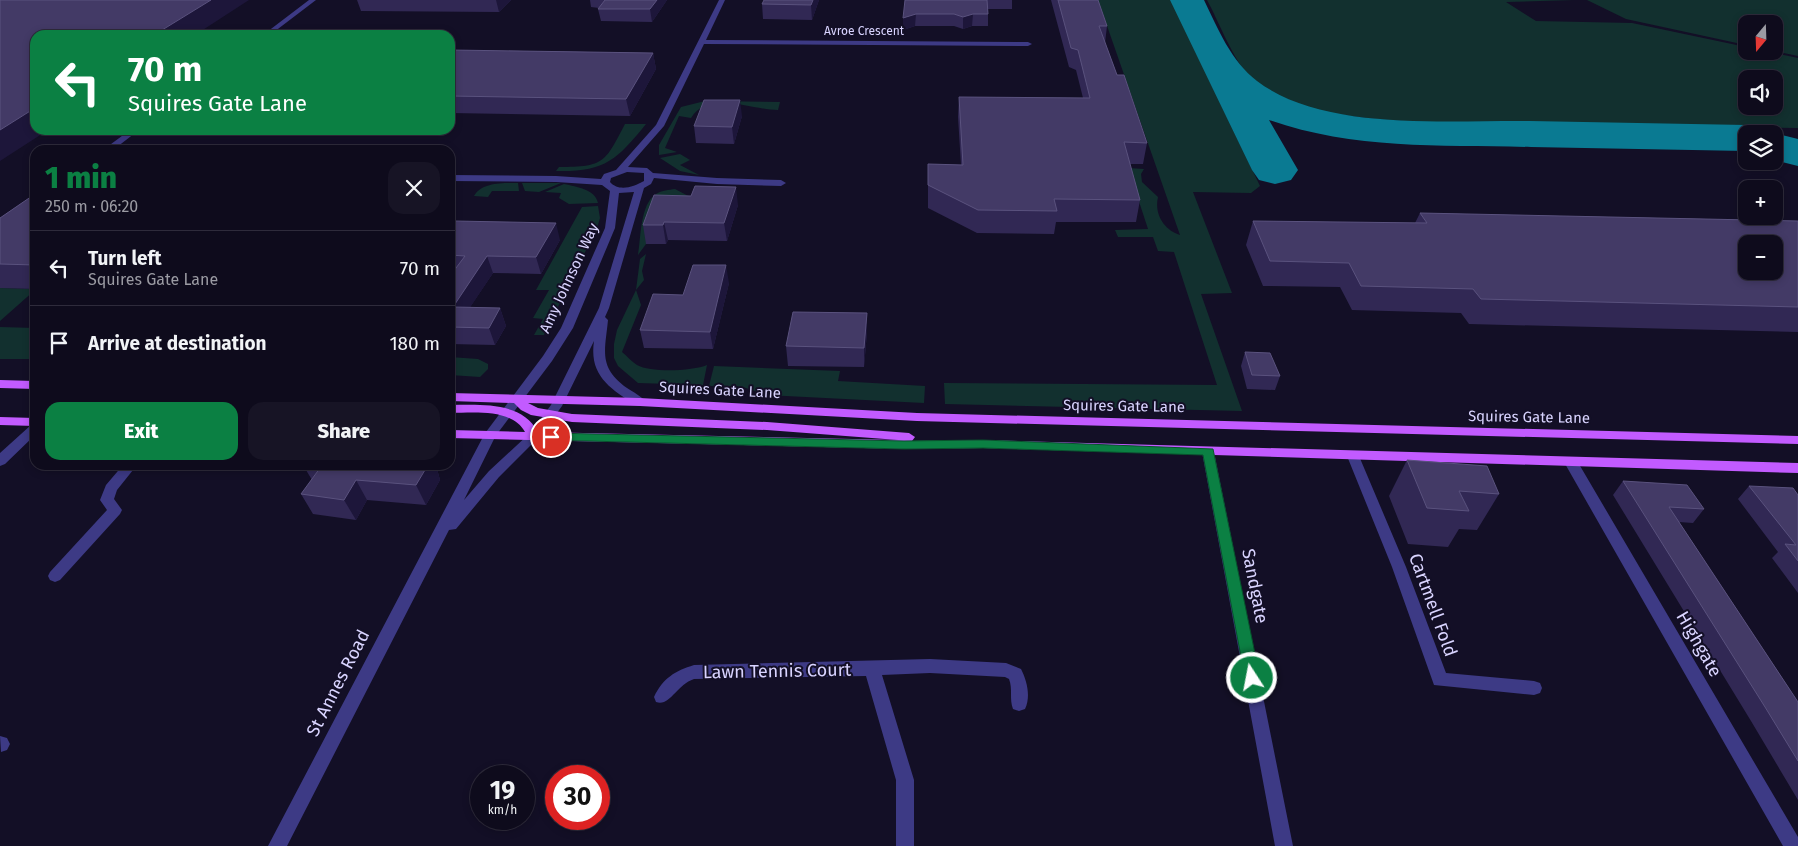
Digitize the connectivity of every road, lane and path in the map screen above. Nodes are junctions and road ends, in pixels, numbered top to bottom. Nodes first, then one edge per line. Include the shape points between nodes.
1 (313, 0) edge
2 (722, 0) edge
3 (273, 30) edge
4 (979, 34) dead end
5 (700, 42) junction
6 (980, 43) junction
7 (1028, 44) dead end
8 (127, 135) edge
9 (650, 139) junction
10 (114, 145) edge
11 (641, 169) junction
12 (616, 171) junction
13 (455, 178) edge
14 (556, 179) junction
15 (605, 182) junction
16 (645, 182) junction
17 (781, 183) dead end
18 (615, 190) junction
19 (604, 308) junction
20 (0, 384) edge
21 (30, 385) edge
22 (455, 397) edge
23 (517, 398) junction
24 (560, 399) junction
25 (640, 402) junction
26 (455, 409) edge
27 (506, 413) junction
28 (551, 414) junction
29 (0, 421) edge
30 (30, 422) edge
31 (30, 433) edge
32 (455, 434) edge
33 (490, 435) junction
34 (534, 436) junction
35 (1798, 440) edge
36 (983, 444) junction
37 (1208, 452) junction
38 (1353, 456) junction
39 (0, 460) edge
40 (1571, 462) junction
41 (1797, 469) edge
42 (126, 470) edge
43 (439, 540) junction
44 (55, 576) dead end
45 (872, 670) junction
46 (1534, 688) dead end
47 (662, 697) dead end
48 (1019, 704) dead end
49 (276, 846) edge
50 (905, 846) edge
51 (1284, 846) edge
52 (1793, 846) edge

1 - 3 street
2 - 5 street
4 - 6 street
5 - 6 street, Avroe Crescent
5 - 9 street via 675,97
6 - 7 street, Avroe Crescent
8 - 10 street
9 - 11 street
9 - 12 street
11 - 12 street
11 - 16 street
12 - 14 street
12 - 15 street
13 - 14 street
14 - 15 street
15 - 18 street
16 - 17 street
16 - 18 street
16 - 19 street
18 - 23 street, Amy Johnson Way via 610,228 567,328
19 - 24 street
19 - 25 street via 599,345 601,368 622,390
20 - 21 main road
22 - 23 main road, Squires Gate Lane
23 - 24 main road, Squires Gate Lane
23 - 27 street, St Annes Road
23 - 28 main road via 525,407
24 - 25 main road, Squires Gate Lane
24 - 28 street
25 - 35 main road, Squires Gate Lane via 917,417
26 - 27 main road
27 - 33 street, St Annes Road
27 - 34 main road via 526,421
28 - 34 street
28 - 36 main road via 594,419 777,427
29 - 30 main road
31 - 39 street
32 - 33 main road
33 - 34 main road
33 - 43 street, St Annes Road
34 - 36 main road
34 - 43 street, St Annes Road via 494,474
36 - 37 main road
37 - 38 main road
37 - 51 street, Sandgate
38 - 40 main road
38 - 46 street, Cartmell Fold via 1399,567 1440,680
40 - 41 main road
40 - 52 street, Highgate
42 - 44 street via 111,488 107,500 114,510
43 - 49 street, St Annes Road via 386,634
45 - 47 street, Lawn Tennis Court via 694,672 679,676
45 - 48 street, Lawn Tennis Court via 930,666 1006,670 1015,674 1019,684
45 - 50 street, Lawn Tennis Court via 905,780

